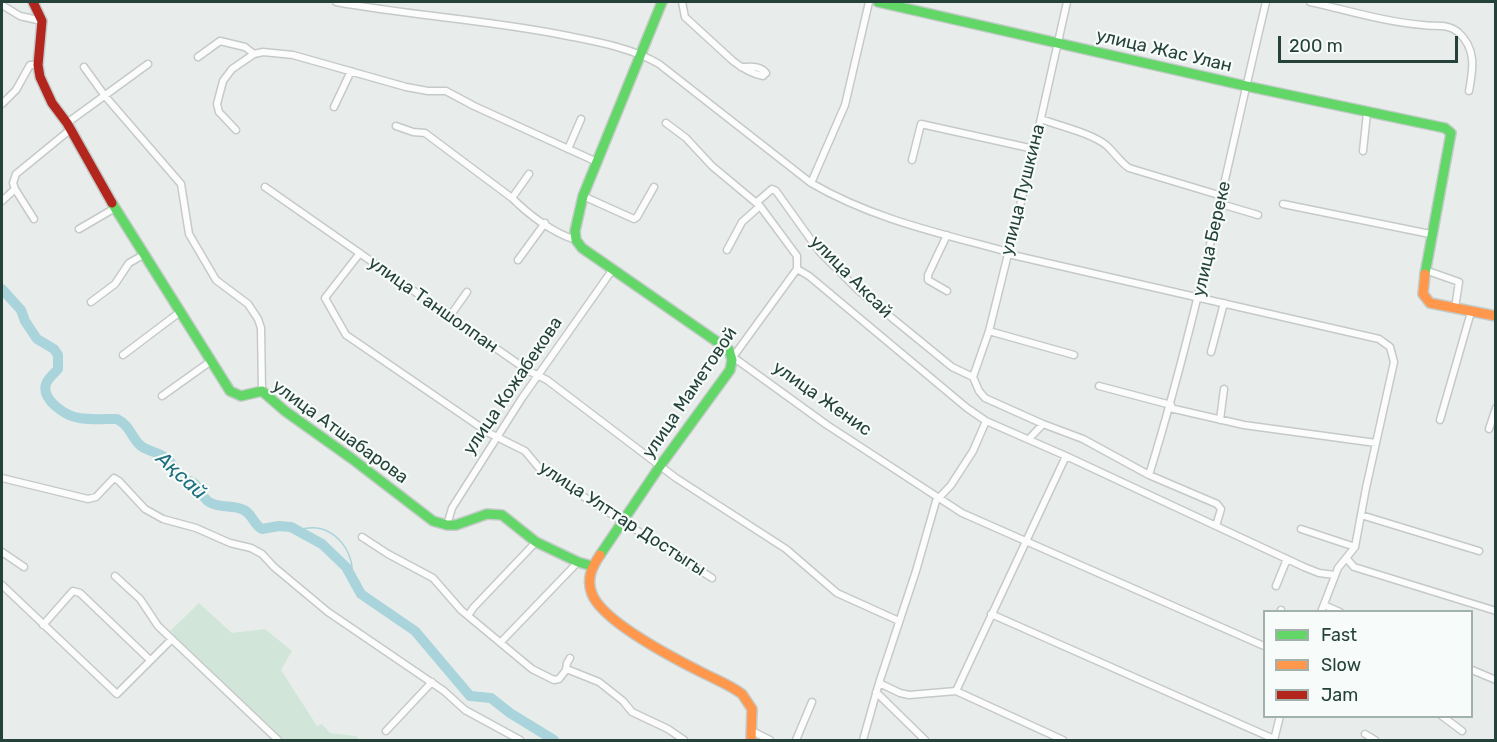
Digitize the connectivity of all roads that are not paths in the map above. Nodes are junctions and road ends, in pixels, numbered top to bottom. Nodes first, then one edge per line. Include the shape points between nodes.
1 (336, 2) edge
2 (662, 2) edge
3 (682, 2) edge
4 (869, 2) edge
5 (878, 2) edge
6 (1067, 2) edge
7 (1266, 2) edge
8 (1310, 2) edge
9 (37, 3) edge
10 (2, 5) edge
11 (42, 21) junction
12 (1058, 43) junction
13 (254, 54) junction
14 (641, 55) junction
15 (198, 57) dead end
16 (148, 64) dead end
17 (38, 65) junction
18 (84, 67) dead end
19 (741, 67) dead end
20 (351, 71) junction
21 (1246, 86) junction
22 (1469, 91) dead end
23 (105, 96) junction
24 (2, 104) edge
25 (334, 107) dead end
26 (1367, 113) junction
27 (581, 119) dead end
28 (1041, 119) junction
29 (666, 123) dead end
30 (69, 126) junction
31 (396, 126) dead end
32 (236, 130) dead end
33 (568, 149) junction
34 (1034, 149) junction
35 (1363, 151) dead end
36 (912, 160) dead end
37 (597, 162) junction
38 (529, 174) dead end
39 (811, 183) junction
40 (265, 187) dead end
41 (654, 187) dead end
42 (15, 189) junction
43 (583, 196) junction
44 (1222, 196) junction
45 (512, 198) junction
46 (2, 201) edge
47 (759, 204) junction
48 (1221, 204) junction
49 (1283, 204) dead end
50 (115, 208) junction
51 (1258, 215) dead end
52 (34, 219) dead end
53 (545, 223) junction
54 (79, 229) dead end
55 (1431, 234) junction
56 (947, 235) junction
57 (576, 240) junction
58 (727, 250) dead end
59 (360, 253) junction
60 (1008, 253) junction
61 (145, 254) junction
62 (518, 260) dead end
63 (612, 269) junction
64 (796, 269) junction
65 (1425, 270) junction
66 (947, 291) dead end
67 (467, 292) dead end
68 (1198, 297) junction
69 (91, 302) dead end
70 (1224, 303) junction
71 (1455, 309) junction
72 (180, 312) junction
73 (1471, 312) junction
74 (1495, 313) edge
75 (450, 316) junction
76 (988, 331) junction
77 (1211, 352) dead end
78 (1074, 355) dead end
79 (123, 356) dead end
80 (733, 357) junction
81 (211, 362) junction
82 (538, 375) junction
83 (973, 377) junction
84 (1099, 386) dead end
85 (1224, 389) dead end
86 (262, 391) junction
87 (162, 396) dead end
88 (1170, 406) junction
89 (1496, 408) edge
90 (1220, 420) junction
91 (1440, 420) dead end
92 (986, 421) junction
93 (1043, 424) junction
94 (1490, 429) dead end
95 (499, 437) junction
96 (1029, 439) junction
97 (1376, 443) junction
98 (1066, 456) junction
99 (660, 466) junction
100 (1149, 475) junction
101 (2, 478) edge
102 (939, 496) junction
103 (1361, 515) junction
104 (622, 522) junction
105 (447, 525) junction
106 (1216, 526) junction
107 (1301, 529) dead end
108 (362, 537) dead end
109 (1026, 540) junction
110 (536, 542) junction
111 (1355, 547) junction
112 (1479, 551) dead end
113 (2, 552) edge
114 (1287, 559) junction
115 (1347, 559) junction
116 (578, 562) junction
117 (592, 566) junction
118 (24, 567) dead end
119 (1335, 575) junction
120 (115, 576) dead end
121 (712, 578) dead end
122 (2, 585) edge
123 (1276, 586) dead end
124 (1323, 608) edge
125 (1496, 611) edge
126 (469, 614) junction
127 (991, 614) junction
128 (899, 621) junction
129 (43, 625) junction
130 (172, 639) junction
131 (501, 642) junction
132 (1263, 646) edge
133 (570, 658) dead end
134 (150, 660) junction
135 (566, 670) junction
136 (1473, 670) edge
137 (1496, 680) edge
138 (432, 682) junction
139 (879, 683) junction
140 (956, 691) junction
141 (876, 692) junction
142 (812, 702) dead end
143 (1280, 718) edge
144 (1443, 718) edge
145 (386, 731) dead end
146 (1462, 731) dead end
147 (1365, 734) dead end
148 (751, 736) edge
149 (1274, 740) edge
150 (278, 741) edge
151 (520, 741) edge
152 (684, 741) edge
153 (770, 741) edge
154 (796, 741) edge
155 (863, 741) edge
156 (925, 741) edge
157 (1063, 741) edge
158 (1375, 741) edge

1 - 14 street via 520,26
2 - 14 street
3 - 19 street via 685,17
4 - 39 street via 845,105
5 - 12 street, улица Жас Улан
6 - 12 street, улица Пушкина
7 - 21 street, улица Береке
8 - 22 street via 1456,30 1472,52
9 - 11 street
10 - 11 street via 20,16
11 - 17 street, улица Атшабарова
12 - 21 street, улица Жас Улан
12 - 28 street, улица Пушкина
13 - 15 street via 245,46 220,41
13 - 20 street via 293,55
13 - 32 street via 232,69 219,95 219,112
14 - 37 street
14 - 39 street via 659,64
16 - 23 street
17 - 24 street via 30,65 16,90
17 - 30 street, улица Атшабарова via 52,103
18 - 23 street
20 - 25 street
20 - 33 street via 406,87 446,91
21 - 26 street, улица Жас Улан
21 - 44 street, улица Береке
23 - 30 street
23 - 86 street via 181,184 189,234 216,280 248,304 258,319
26 - 35 street
26 - 55 street, улица Жас Улан via 1445,128 1450,133
27 - 33 street
28 - 34 street, улица Пушкина
28 - 44 street via 1097,140 1130,168
29 - 47 street
30 - 42 street via 16,174
30 - 50 street, улица Атшабарова
31 - 45 street, улица Женис via 425,133
33 - 37 street
34 - 36 street via 921,124
34 - 60 street, улица Пушкина
37 - 43 street
38 - 45 street
39 - 56 street via 886,219
40 - 59 street, улица Таншолпан
41 - 43 street via 634,219
42 - 46 street
42 - 52 street
43 - 57 street
44 - 48 street, улица Береке
45 - 53 street, улица Женис
47 - 58 street via 742,222
47 - 64 street, улица Аксай via 797,256
47 - 83 street, улица Аксай via 772,189 776,191 819,251 859,291 952,367
48 - 51 street
48 - 68 street, улица Береке
49 - 55 street
50 - 54 street
50 - 61 street, улица Атшабарова
53 - 57 street, улица Женис
53 - 62 street
55 - 65 street
56 - 60 street
56 - 66 street via 928,275 928,280
57 - 63 street, улица Женис
59 - 75 street, улица Таншолпан
59 - 95 street, улица Улттар Достыгы via 324,298 346,335
60 - 68 street
60 - 76 street, улица Пушкина
61 - 69 street via 129,263 115,284
61 - 72 street, улица Атшабарова
63 - 80 street, улица Женис via 717,341
63 - 82 street, улица Кожабекова
64 - 80 street, улица Маметовой
64 - 92 street, улица Аксай
65 - 71 street via 1459,282
65 - 71 street via 1424,300
67 - 75 street
68 - 70 street
68 - 88 street, улица Береке
70 - 77 street
70 - 97 street via 1385,341 1394,362
71 - 73 street
72 - 79 street
72 - 81 street, улица Атшабарова
73 - 74 street
73 - 91 street
75 - 82 street, улица Таншолпан
76 - 78 street
76 - 83 street, улица Пушкина
80 - 99 street, улица Маметовой via 730,370
80 - 102 street, улица Женис
81 - 86 street, улица Атшабарова via 236,396
81 - 87 street
82 - 95 street, улица Кожабекова
82 - 99 street, улица Таншолпан
83 - 93 street, улица Аксай via 985,398
84 - 88 street
85 - 90 street
86 - 105 street, улица Атшабарова via 432,521
88 - 90 street
88 - 100 street, улица Береке
89 - 94 street
90 - 97 street
92 - 96 street, улица Аксай
92 - 102 street via 968,459
93 - 96 street
93 - 100 street, улица Аксай via 1098,446
95 - 104 street, улица Улттар Достыгы via 525,451 540,469
95 - 105 street, улица Кожабекова via 452,508
96 - 98 street, улица Аксай
97 - 103 street
98 - 106 street, улица Аксай
98 - 109 street
99 - 104 street, улица Маметовой
99 - 128 street, улица Таншолпан via 786,549 837,593
100 - 106 street, улица Аксай via 1217,504 1221,509
101 - 138 street via 88,499 96,497 114,478 145,509 163,519 262,554 328,612
102 - 109 street, улица Женис via 962,513
102 - 128 street
103 - 111 street
103 - 112 street
104 - 117 street, улица Маметовой
104 - 121 street, улица Улттар Достыгы
105 - 110 street via 495,513
106 - 114 street, улица Аксай
107 - 111 street
108 - 126 street via 433,578
109 - 127 street
109 - 132 street, улица Женис
110 - 116 street
110 - 126 street
111 - 115 street
113 - 118 street
114 - 119 street, улица Аксай via 1319,573
114 - 123 street
115 - 119 street
115 - 125 street via 1354,567
116 - 117 street
116 - 131 street
117 - 148 street via 589,585 598,604 657,647 736,690 753,712
119 - 124 street
120 - 130 street via 140,599
122 - 129 street
126 - 131 street
127 - 140 street
127 - 149 street
128 - 139 street
129 - 134 street via 117,694
129 - 134 street via 73,591 80,593
130 - 134 street
130 - 150 street
131 - 135 street via 547,677 559,679
133 - 135 street
135 - 152 street via 598,682 633,712
136 - 137 street
138 - 145 street
138 - 151 street via 465,710
139 - 140 street via 909,695
139 - 141 street
140 - 157 street
141 - 155 street
141 - 156 street
142 - 154 street
143 - 149 street
144 - 146 street
147 - 158 street
148 - 153 street

